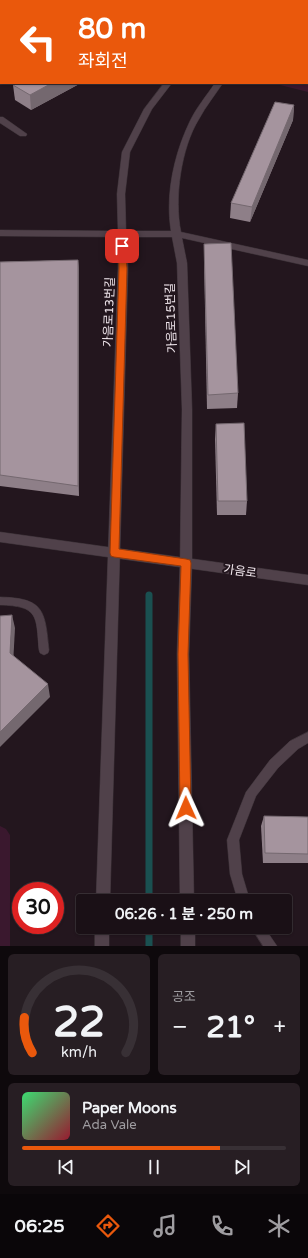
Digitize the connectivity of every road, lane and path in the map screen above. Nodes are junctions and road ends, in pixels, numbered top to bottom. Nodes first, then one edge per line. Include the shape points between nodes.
1 (167, 84) edge
2 (218, 84) edge
3 (0, 118) edge
4 (23, 134) dead end
5 (0, 233) edge
6 (176, 234) junction
7 (121, 235) junction
8 (308, 263) edge
9 (0, 537) edge
10 (119, 554) junction
11 (186, 563) junction
12 (308, 580) edge
13 (0, 601) edge
14 (44, 650) dead end
15 (308, 737) edge
16 (103, 894) edge
17 (187, 894) edge
18 (242, 894) edge
19 (102, 934) edge
20 (188, 934) edge
21 (262, 934) edge
22 (102, 946) edge
23 (188, 946) edge
24 (271, 946) edge

1 - 7 street, 가음로13번길 via 148,109 126,152 121,194
2 - 6 street, 가음로15번길 via 194,120 184,145 175,180 173,216
3 - 4 street
5 - 7 street
6 - 7 street
6 - 8 street
6 - 11 street, 가음로15번길 via 182,263 186,402
7 - 10 street, 가음로13번길 via 123,268
9 - 10 street, 가음로
10 - 11 street, 가음로
10 - 16 street, 가음로13번길
11 - 12 street, 가음로
11 - 17 street, 가음로15번길 via 183,654
13 - 14 lane via 25,602 35,608 41,619
15 - 18 lane via 294,745 274,764 252,792 233,840 236,874
19 - 22 street
20 - 23 street
21 - 24 lane

